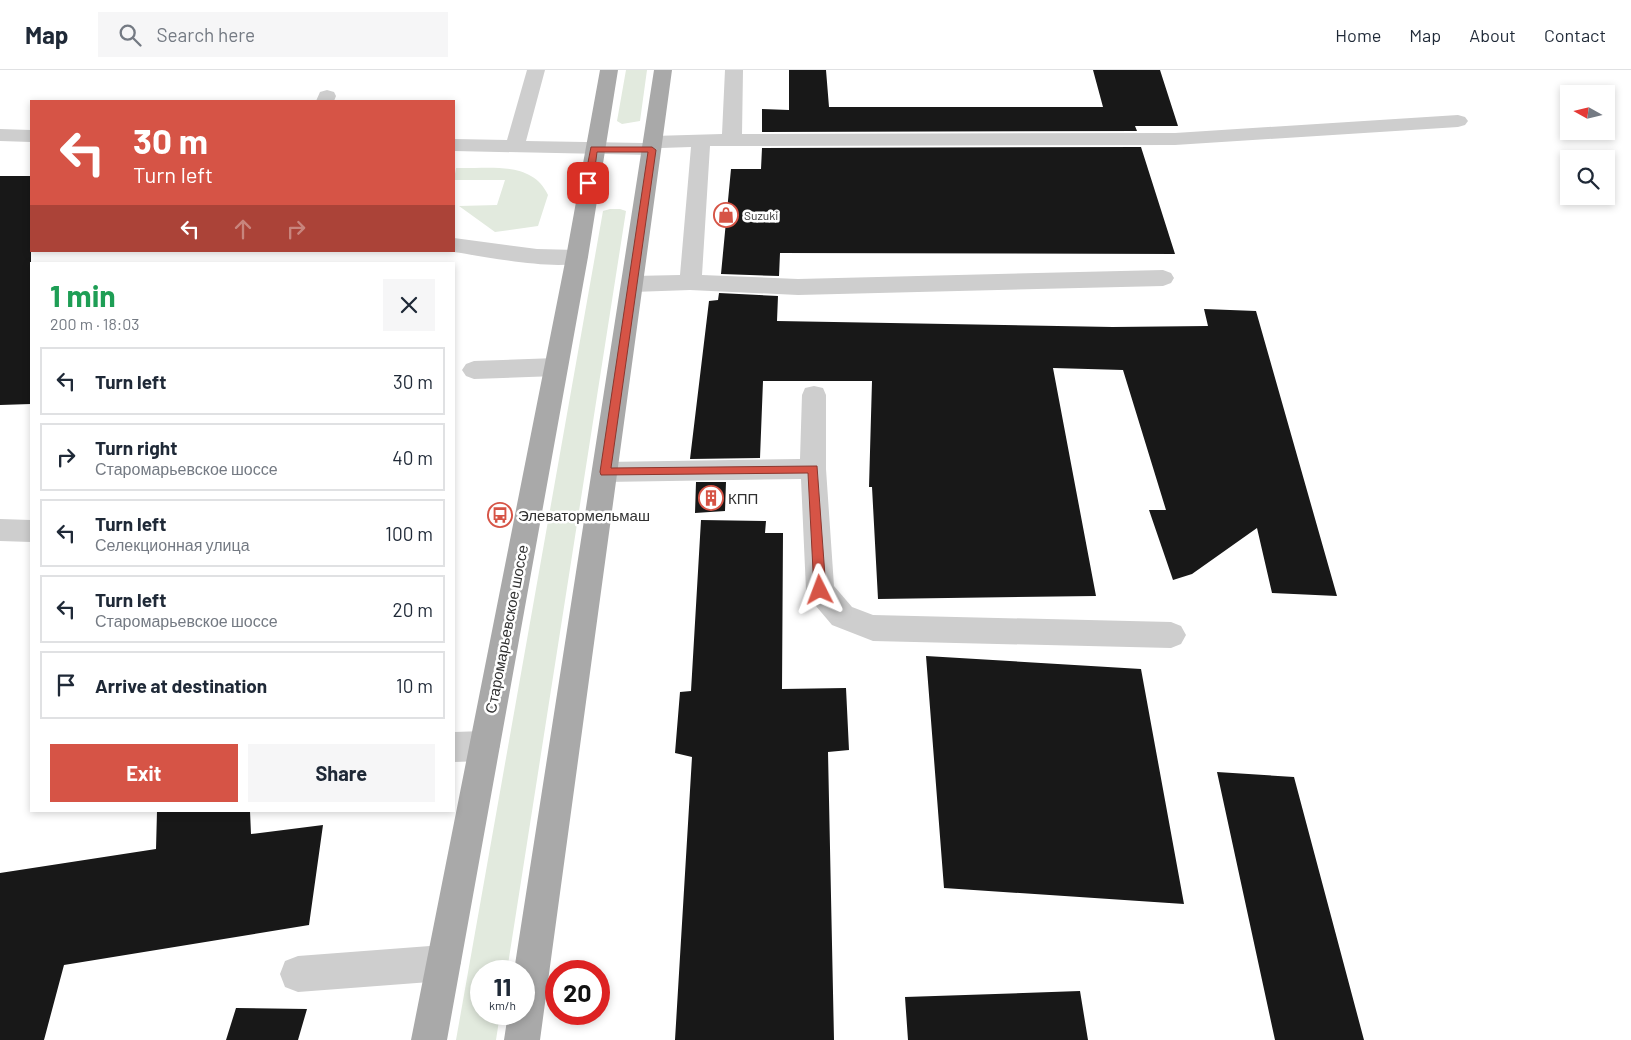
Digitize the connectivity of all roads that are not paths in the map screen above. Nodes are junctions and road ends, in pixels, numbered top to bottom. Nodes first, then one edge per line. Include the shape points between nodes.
1 (536, 70) edge
2 (609, 70) edge
3 (663, 70) edge
4 (734, 70) edge
5 (1458, 122) dead end
6 (0, 135) edge
7 (30, 136) edge
8 (732, 140) junction
9 (701, 141) junction
10 (455, 144) edge
11 (515, 146) junction
12 (653, 146) junction
13 (594, 149) junction
14 (455, 245) edge
15 (576, 257) junction
16 (1163, 278) dead end
17 (690, 282) junction
18 (633, 284) junction
19 (556, 367) junction
20 (474, 370) dead end
21 (814, 395) dead end
22 (813, 469) junction
23 (605, 472) junction
24 (0, 530) edge
25 (30, 531) edge
26 (1170, 634) dead end
27 (455, 746) edge
28 (484, 746) junction
29 (443, 962) junction
30 (298, 974) dead end
31 (429, 1040) edge
32 (522, 1040) edge

1 - 11 street
2 - 13 main road, Старомарьевское шоссе
3 - 12 main road
4 - 8 street
5 - 8 street via 1175,139
6 - 7 street
8 - 9 street
9 - 12 street
9 - 17 street
10 - 11 street
11 - 13 street
12 - 13 street
12 - 18 main road
13 - 15 main road, Старомарьевское шоссе
14 - 15 street via 537,256
15 - 19 main road, Старомарьевское шоссе
16 - 17 street via 798,287
17 - 18 street
18 - 23 main road
19 - 20 street
19 - 28 main road, Старомарьевское шоссе
21 - 22 street
22 - 23 street
22 - 26 street via 820,590 842,616 873,628
23 - 32 main road
24 - 25 street
27 - 28 street
28 - 29 main road, Старомарьевское шоссе
29 - 30 street
29 - 31 main road, Старомарьевское шоссе

